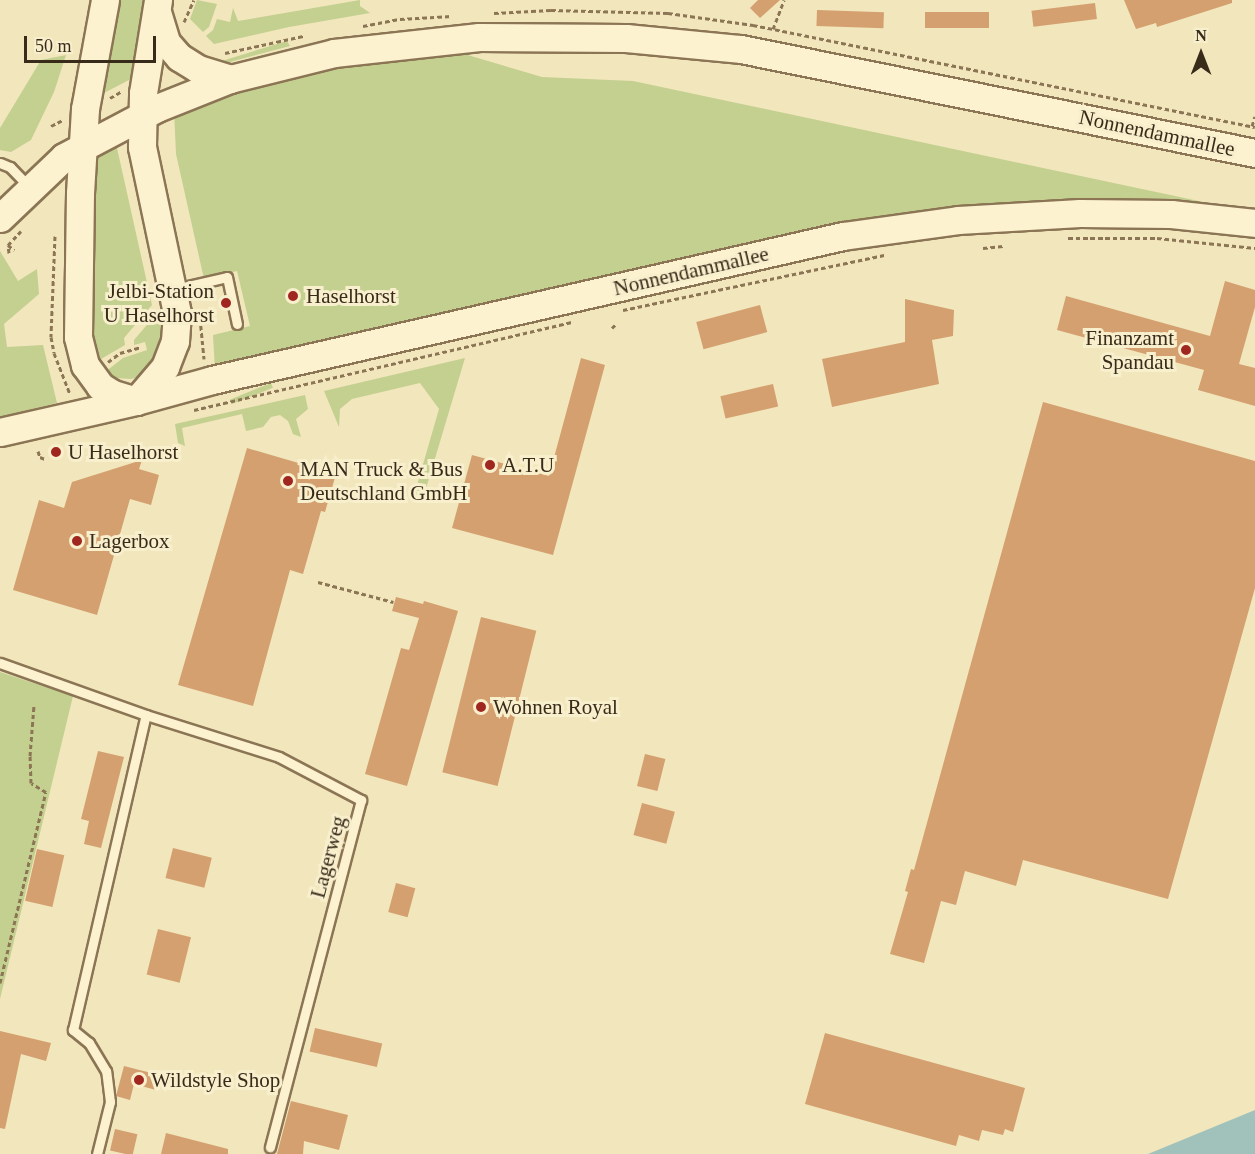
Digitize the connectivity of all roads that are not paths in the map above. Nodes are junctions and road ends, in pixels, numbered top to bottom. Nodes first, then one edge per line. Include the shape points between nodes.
1 (105, 0) edge
2 (157, 5) edge
3 (230, 79) junction
4 (141, 115) junction
5 (83, 147) junction
6 (1255, 153) edge
7 (0, 163) edge
8 (29, 188) junction
9 (0, 218) edge
10 (1255, 223) edge
11 (173, 290) junction
12 (237, 324) dead end
13 (136, 401) junction
14 (0, 432) edge
15 (0, 663) edge
16 (146, 715) junction
17 (270, 1147) dead end
18 (97, 1154) edge

1 - 5 main road via 91,71
2 - 3 main road via 166,42 179,57 198,69
2 - 4 main road
3 - 4 main road, Nonnendammallee
3 - 6 main road, Nonnendammallee via 334,53 402,44 525,36 638,39 796,59
4 - 5 main road, Nonnendammallee
4 - 11 main road via 142,147
5 - 8 main road, Nonnendammallee via 64,157
5 - 13 main road via 79,349 100,386
7 - 8 lane via 10,167
8 - 9 main road, Nonnendammallee
10 - 13 main road, Nonnendammallee via 1171,214 1010,215 843,236 212,380
11 - 12 lane via 226,277
11 - 13 main road via 176,341 165,367
13 - 14 main road, Nonnendammallee
15 - 16 lane, Lagerweg
16 - 17 lane, Lagerweg via 279,757 361,800
16 - 18 lane via 73,1030 89,1043 106,1071 110,1102

